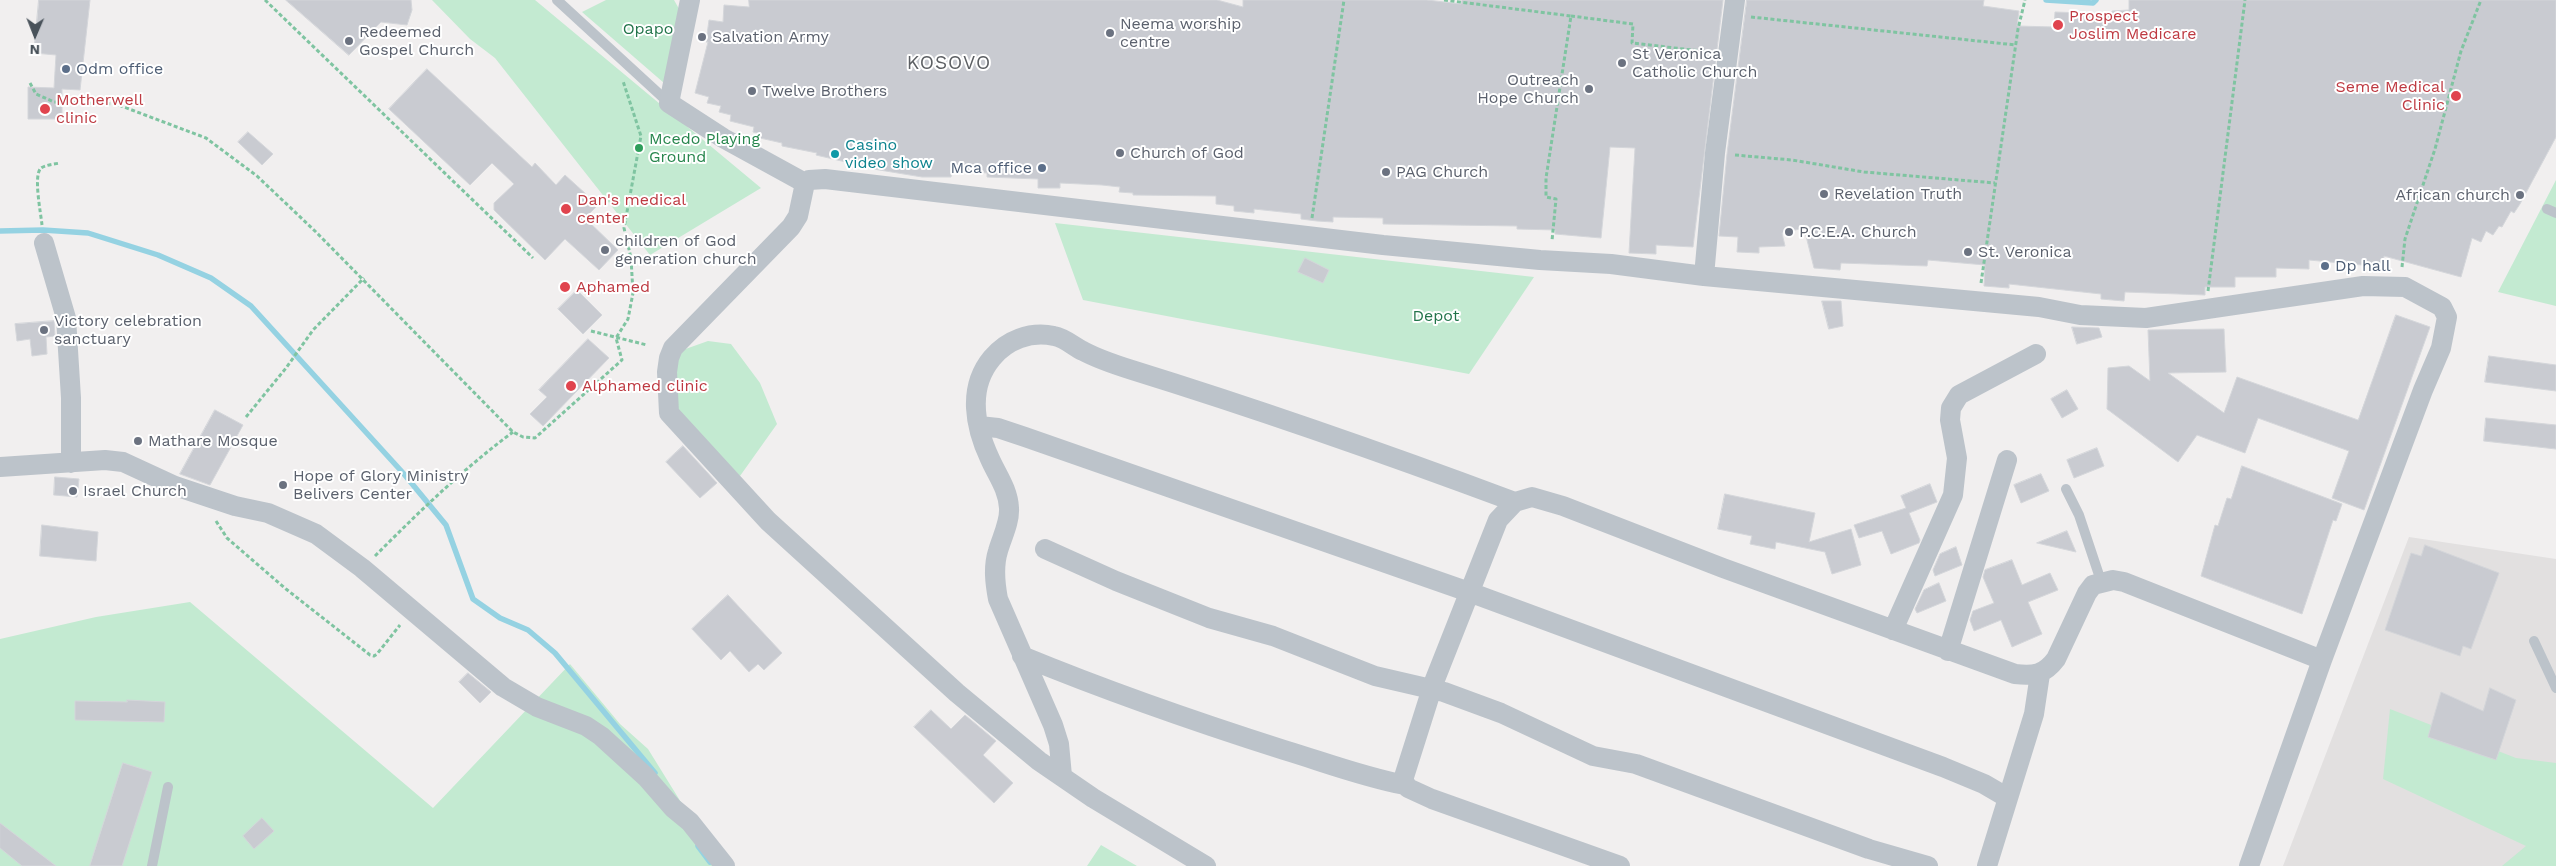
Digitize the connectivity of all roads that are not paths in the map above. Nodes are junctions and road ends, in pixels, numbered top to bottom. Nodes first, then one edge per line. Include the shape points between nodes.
1 (557, 0) edge
2 (690, 0) edge
3 (1734, 8) edge
4 (668, 103) junction
5 (805, 183) junction
6 (44, 243) road end
7 (1704, 276) junction
8 (2036, 354) dead end
9 (979, 426) junction
10 (2007, 460) dead end
11 (71, 463) junction
12 (0, 467) edge
13 (2066, 489) dead end
14 (1515, 502) junction
15 (1045, 549) dead end
16 (2101, 582) junction
17 (1470, 592) junction
18 (1893, 630) junction
19 (2534, 641) dead end
20 (1948, 651) junction
21 (1022, 656) junction
22 (2322, 660) junction
23 (2040, 674) junction
24 (2556, 688) edge
25 (1431, 690) junction
26 (1062, 776) junction
27 (1405, 784) junction
28 (168, 787) dead end
29 (2008, 798) junction
30 (152, 866) edge
31 (726, 866) edge
32 (1206, 866) edge
33 (1620, 866) edge
34 (1928, 866) edge
35 (1987, 866) edge
36 (2249, 866) edge

1 - 4 lane
2 - 4 street
3 - 7 street via 1715,153
4 - 5 street
5 - 7 street via 825,179 1310,236 1540,260 1611,264
5 - 26 street via 798,216 791,227 673,348 667,372 669,413 768,521 970,704
6 - 11 street via 66,318
7 - 22 street via 2146,318 2364,286 2405,287 2442,307 2447,317 2441,348
8 - 18 street via 1959,395 1951,408 1957,458 1952,495
9 - 14 street via 974,405 976,390 992,358 1008,344 1022,338 1034,334 1054,336 1129,370 1373,449
9 - 17 street via 1025,437
9 - 21 street via 990,460 1007,492 1009,514 997,558 995,585 998,600
10 - 20 street
11 - 12 street
11 - 31 street via 123,462 200,496 268,512 316,534 362,568 504,687 537,707 586,726 601,736 690,822
13 - 16 lane via 2079,515
14 - 17 street via 1498,520
14 - 18 street via 1532,497 1563,506
15 - 25 street via 1209,618 1273,636 1375,676
16 - 22 street via 2124,582
16 - 23 street via 2093,585 2087,593 2056,659
17 - 25 street
17 - 29 street via 1943,767
18 - 20 street
19 - 24 lane
20 - 23 street via 2015,674
21 - 26 street via 1057,738
21 - 27 street via 1204,724 1351,772
22 - 36 street
23 - 29 street via 2034,714
25 - 27 street via 1403,774
25 - 34 street via 1501,713 1593,756 1636,764 1869,850
26 - 32 street
27 - 33 street via 1441,802
28 - 30 lane
29 - 35 street

